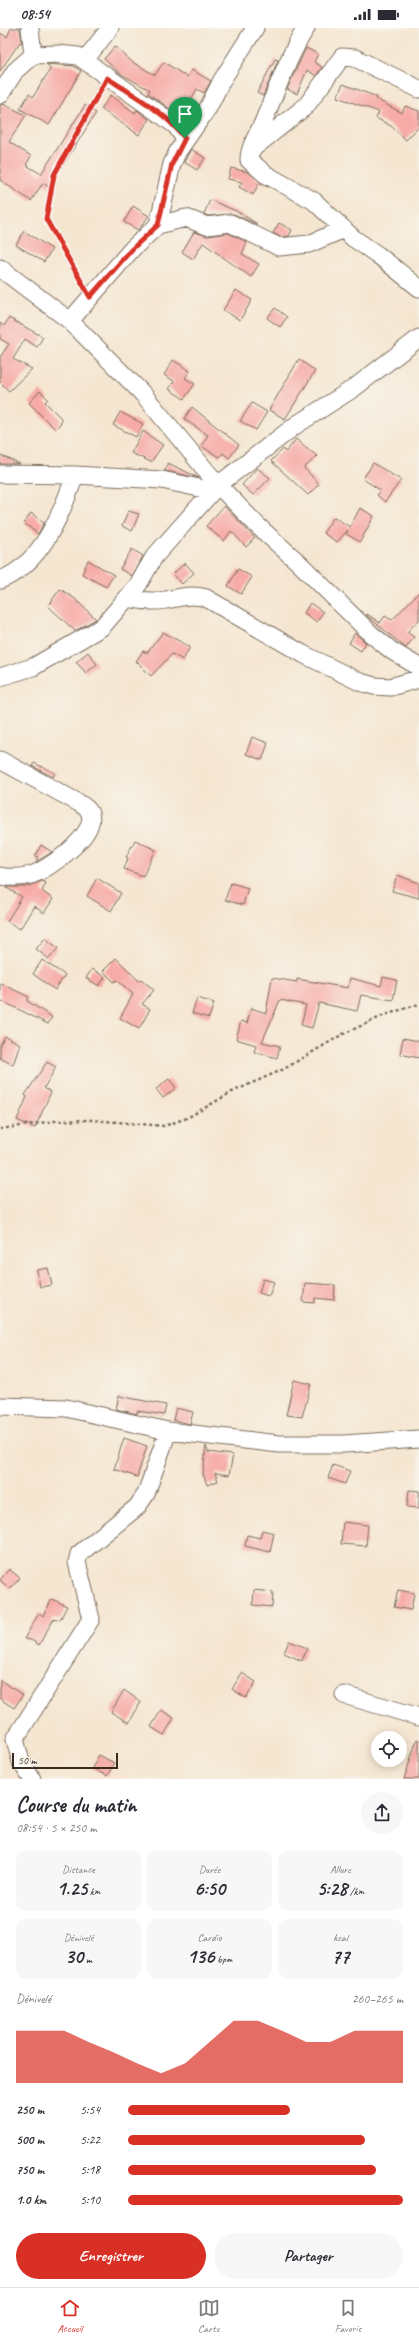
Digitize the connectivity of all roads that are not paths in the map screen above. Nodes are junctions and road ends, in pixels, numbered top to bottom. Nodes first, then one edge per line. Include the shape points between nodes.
1 (30, 28) edge
2 (110, 28) edge
3 (255, 28) edge
4 (306, 28) edge
5 (34, 55) junction
6 (85, 60) junction
7 (419, 89) edge
8 (0, 95) edge
9 (185, 138) junction
10 (249, 152) junction
11 (158, 225) junction
12 (344, 229) junction
13 (0, 268) edge
14 (419, 288) edge
15 (70, 321) junction
16 (419, 338) edge
17 (0, 474) edge
18 (75, 475) junction
19 (216, 488) junction
20 (0, 580) edge
21 (129, 598) junction
22 (419, 667) edge
23 (0, 677) edge
24 (419, 679) edge
25 (0, 760) edge
26 (0, 876) edge
27 (0, 1406) edge
28 (168, 1431) junction
29 (419, 1439) edge
30 (344, 1695) dead end
31 (419, 1718) edge
32 (32, 1779) edge

1 - 5 street
2 - 6 street
3 - 9 street via 222,80 208,108
4 - 10 street via 286,66
5 - 6 street via 58,54 78,56
5 - 8 street via 15,70
6 - 9 street via 176,126
7 - 10 street via 355,58 342,57 306,106
9 - 11 street via 172,164
10 - 12 street via 249,160 254,166 314,201
11 - 12 street via 186,218 207,226 230,223 279,247 309,244
11 - 15 street via 132,249
12 - 14 street
13 - 15 street
15 - 19 street via 143,394
16 - 19 street via 354,388 296,424
17 - 18 street
18 - 19 street via 162,480
18 - 20 street via 67,498 42,544 24,566
19 - 21 street via 154,557
19 - 22 street via 299,563 356,621 392,651
21 - 23 street via 102,627 33,667
21 - 24 street via 141,601 165,600 196,595 206,598 303,654 360,682 390,687
25 - 26 street via 79,803 90,813 91,820 86,834 49,866 31,875 13,878
27 - 28 street via 66,1408
28 - 29 street via 279,1444 344,1444
28 - 32 street via 146,1494 137,1507 79,1554 77,1562 91,1619 15,1739 21,1762
30 - 31 street

